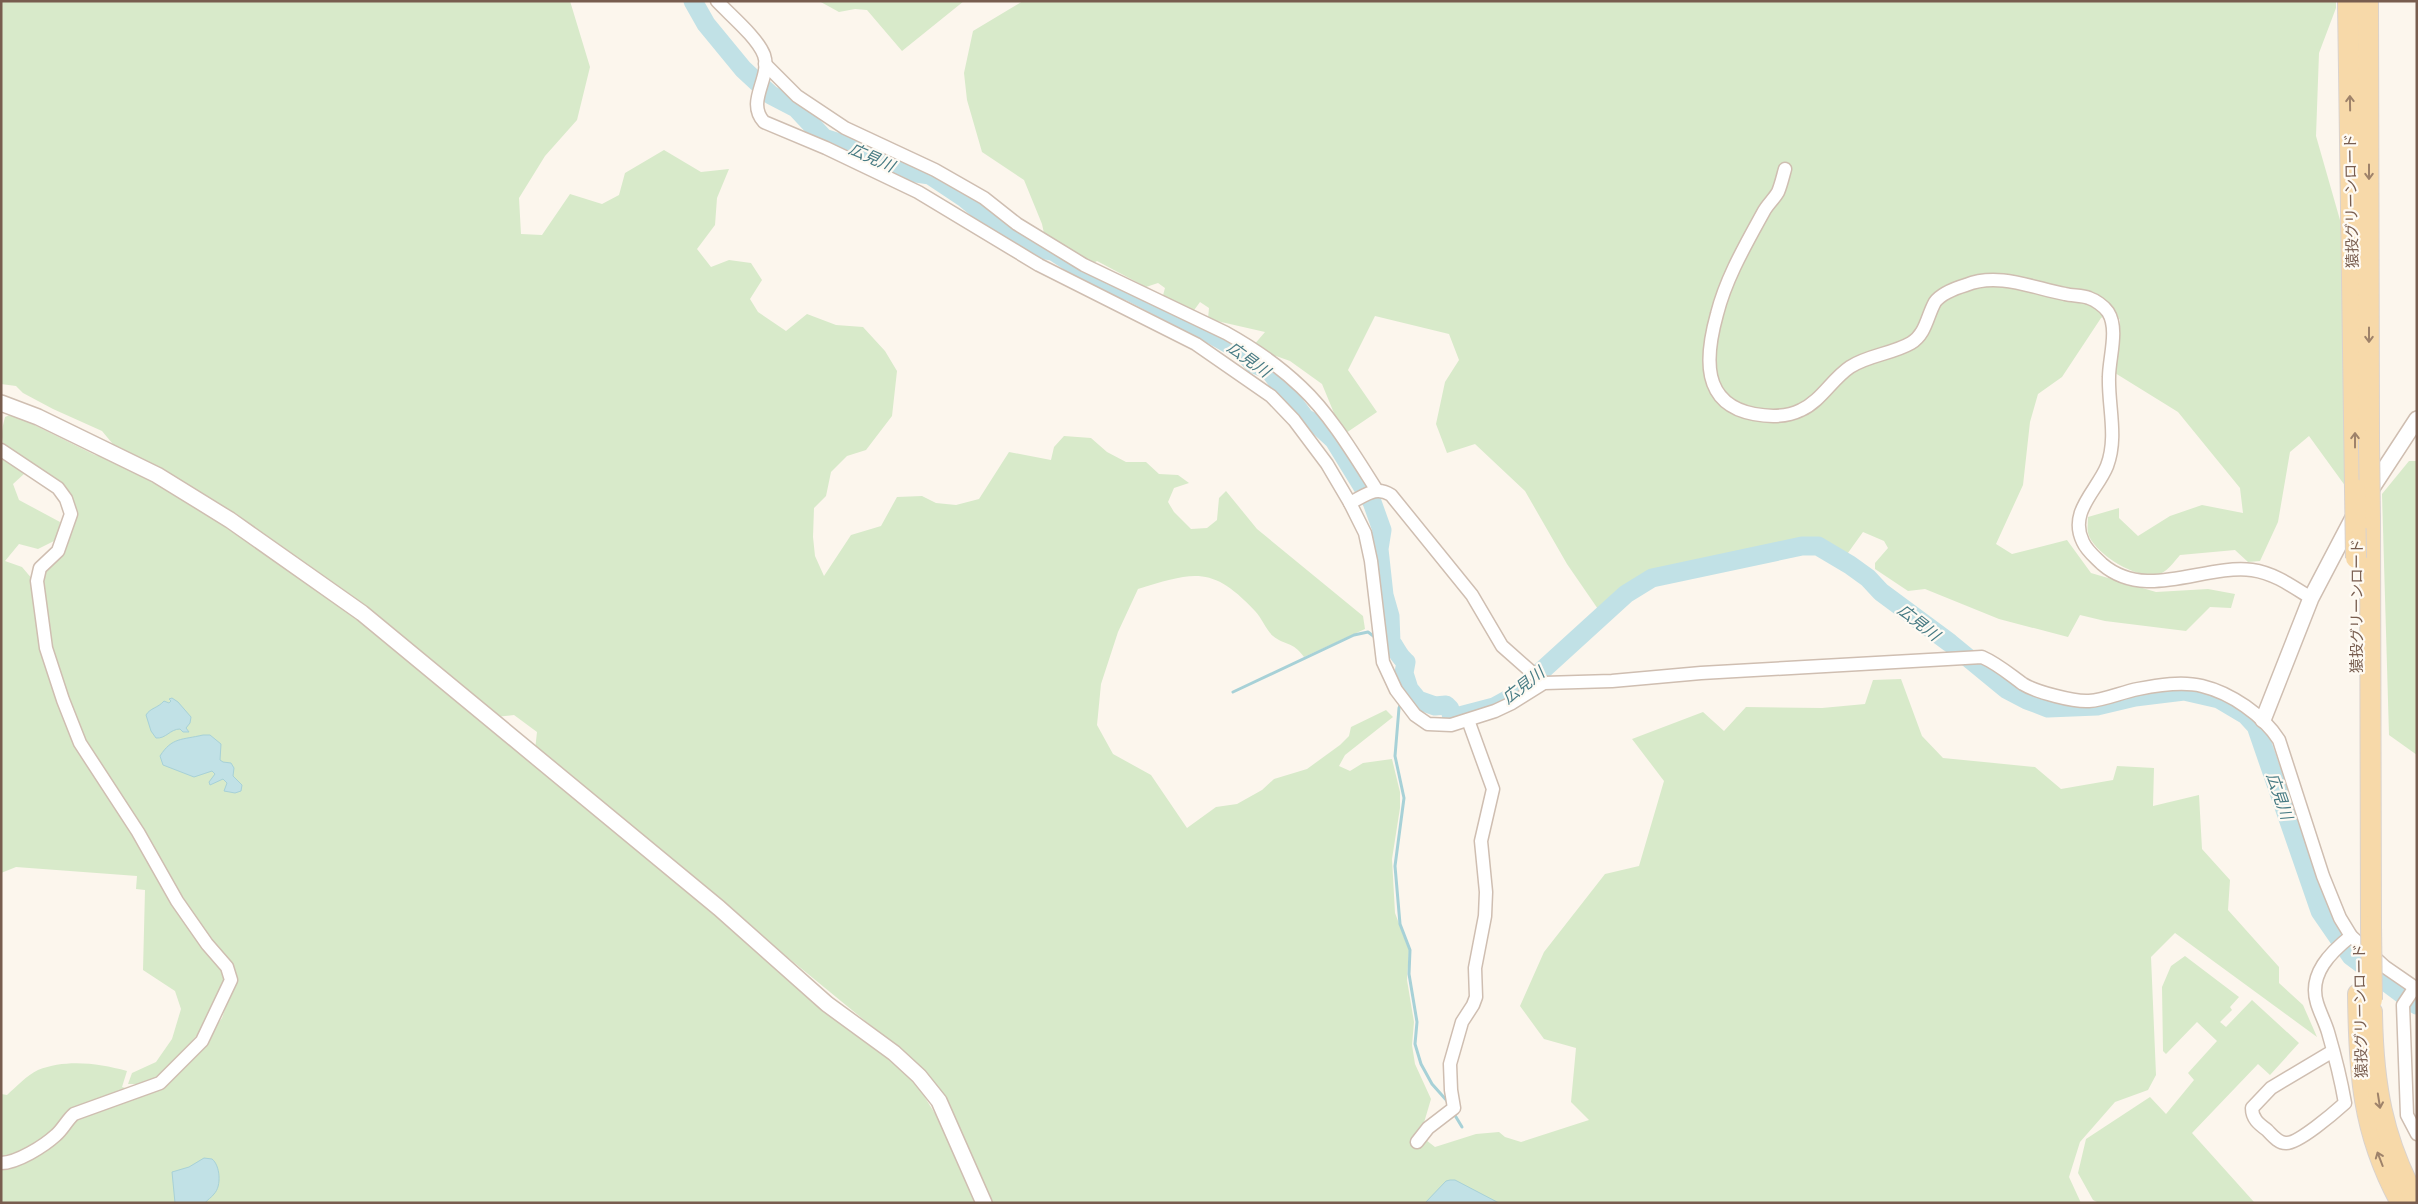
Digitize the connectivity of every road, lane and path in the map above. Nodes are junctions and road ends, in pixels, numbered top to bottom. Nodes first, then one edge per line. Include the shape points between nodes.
1 (717, 1) edge
2 (2348, 1) edge
3 (2368, 1) edge
4 (765, 67) junction
5 (1785, 169) dead end
6 (2, 408) edge
7 (2417, 419) edge
8 (1, 450) edge
9 (1374, 490) junction
10 (1352, 502) junction
11 (2311, 598) junction
12 (1542, 681) junction
13 (1468, 720) junction
14 (2263, 720) junction
15 (2356, 932) junction
16 (2415, 988) edge
17 (2365, 997) junction
18 (2333, 1051) junction
19 (2411, 1082) edge
20 (2417, 1134) edge
21 (1417, 1142) dead end
22 (1, 1163) edge
23 (2417, 1202) edge
24 (984, 1203) edge
25 (2401, 1203) edge

1 - 4 street via 756,42 764,56
15 -> 2 main road, 猿投グリーンロード, bridge via 2356,558
3 -> 15 main road, 猿投グリーンロード, bridge via 2370,520
4 - 9 street via 797,96 845,128 935,170 984,198 1017,224 1084,265 1249,346 1302,388 1318,406
4 - 10 street via 757,97 757,112 769,126 893,179 954,212 1039,265 1215,356 1262,388 1283,407 1319,452
5 - 11 street via 1778,192 1768,203 1741,255 1716,316 1710,351 1712,383 1726,404 1760,415 1778,416 1804,409 1850,367 1912,342 1922,332 1936,300 1970,283 2006,281 2089,298 2108,312 2113,327 2108,379 2112,446 2106,467 2086,499 2079,527 2082,540 2091,554 2106,568 2132,580 2160,582 2250,570 2274,575
6 - 24 street via 38,416 157,476 230,520 362,614 712,902 827,1004 894,1053 919,1076 939,1102
7 - 11 street via 2348,526
8 - 22 street via 58,488 71,514 58,551 40,568 38,581 46,648 80,743 138,832 177,901 227,967 231,980 202,1042 160,1083 74,1114 57,1135 15,1162
9 - 10 street
9 - 12 street via 1391,495 1410,516 1472,595 1502,646
10 - 13 street via 1365,533 1371,561 1383,662 1396,690 1415,715 1428,724 1452,725
11 - 14 street
12 - 13 street via 1512,703
12 - 14 street via 1612,681 1982,657 2000,665 2025,685 2059,697 2089,701 2168,684 2201,686 2228,697
13 - 21 street via 1493,789 1481,841 1486,892 1475,968 1476,997 1462,1022 1450,1064 1451,1110 1428,1128
14 - 15 street via 2279,740 2340,918
15 - 16 street via 2385,967
15 - 17 main road, 猿投グリーンロード
15 - 18 street via 2330,954 2316,981 2316,1001
16 - 19 street via 2404,1002
17 -> 23 main road, 猿投グリーンロード via 2381,1114 2390,1147
25 -> 17 main road, 猿投グリーンロード via 2367,1119 2360,1074
18 - 18 street via 2345,1103 2292,1142 2279,1141 2256,1121 2252,1108 2271,1088
19 - 20 street via 2407,1115

